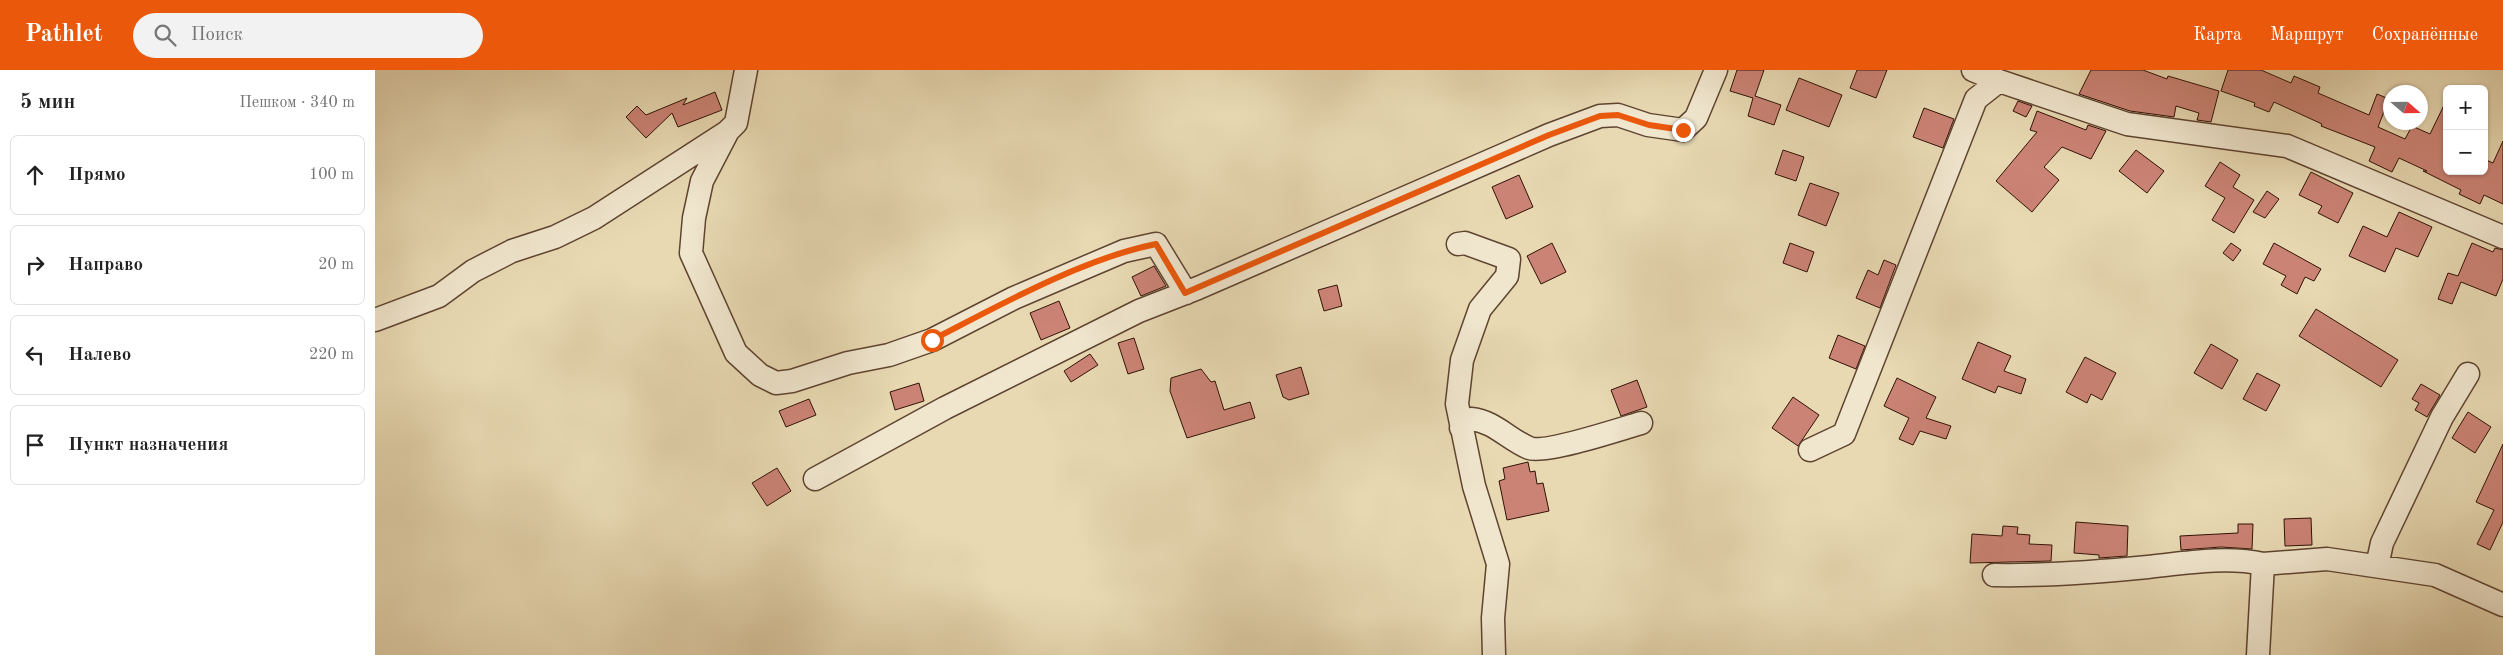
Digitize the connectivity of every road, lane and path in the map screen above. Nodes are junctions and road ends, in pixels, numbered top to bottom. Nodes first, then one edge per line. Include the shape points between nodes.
1 (746, 70) edge
2 (1716, 70) edge
3 (1973, 70) edge
4 (1999, 81) junction
5 (728, 131) junction
6 (2503, 237) edge
7 (1458, 244) dead end
8 (1185, 293) junction
9 (375, 320) edge
10 (2468, 374) dead end
11 (1641, 423) dead end
12 (1461, 428) junction
13 (1810, 450) dead end
14 (815, 479) dead end
15 (2263, 564) junction
16 (2377, 566) junction
17 (1995, 575) dead end
18 (2503, 605) edge
19 (1494, 655) edge
20 (2258, 655) edge

1 - 5 street via 736,123
2 - 8 street via 1696,118 1683,130 1649,125 1618,115 1600,116 1512,150
3 - 4 street
4 - 6 street via 2127,124 2287,146
4 - 13 street via 1976,100 1844,434
5 - 8 street via 702,180 693,218 691,253 736,353 760,375 776,383 889,355 932,340 1014,298 1124,251 1156,244
5 - 9 street via 594,218 555,237 512,251 481,267 439,296
7 - 12 street via 1465,243 1509,259 1507,276 1480,309 1461,360 1457,404
8 - 14 street via 1139,311 945,408
10 - 16 street via 2442,417 2386,534
11 - 12 street via 1565,445 1531,449 1483,420 1471,418
12 - 19 street via 1474,486 1498,564 1493,618
15 - 16 street via 2327,559
15 - 17 street via 2249,561 2189,563 2040,576
15 - 20 street
16 - 18 street via 2435,575

